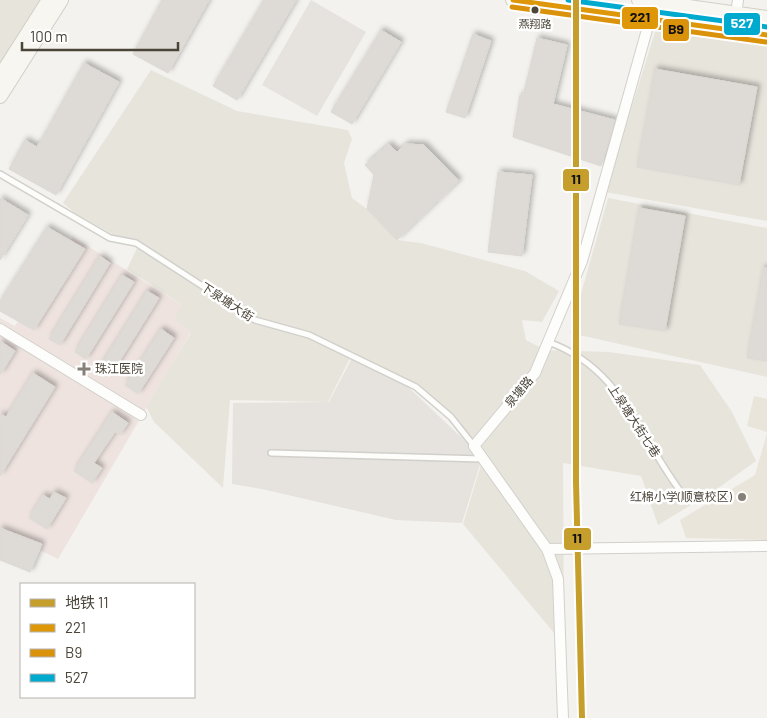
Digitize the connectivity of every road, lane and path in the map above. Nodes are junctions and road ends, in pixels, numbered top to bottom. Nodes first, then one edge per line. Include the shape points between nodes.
1 (49, 0) edge
2 (61, 0) edge
3 (513, 0) edge
4 (639, 0) edge
5 (737, 7) edge
6 (767, 18) edge
7 (650, 19) junction
8 (767, 35) edge
9 (0, 77) edge
10 (0, 96) edge
11 (0, 174) edge
12 (0, 329) edge
13 (548, 342) junction
14 (141, 415) dead end
15 (474, 446) junction
16 (271, 453) dead end
17 (482, 459) junction
18 (684, 496) dead end
19 (767, 546) edge
20 (547, 549) junction
21 (562, 718) edge

1 - 9 main road
2 - 10 main road
3 - 7 main road
4 - 5 main road
5 - 6 main road
7 - 8 main road
7 - 13 street, 泉塘路 via 582,261
11 - 15 lane, 下泉塘大街 via 110,238 136,243 255,320 309,335 416,387 451,417
12 - 14 street
13 - 15 street, 泉塘路 via 535,373
13 - 18 lane, 上泉塘大街七巷 via 576,354 612,385
15 - 17 street
16 - 17 lane
17 - 20 street
19 - 20 street
20 - 21 street via 558,579

